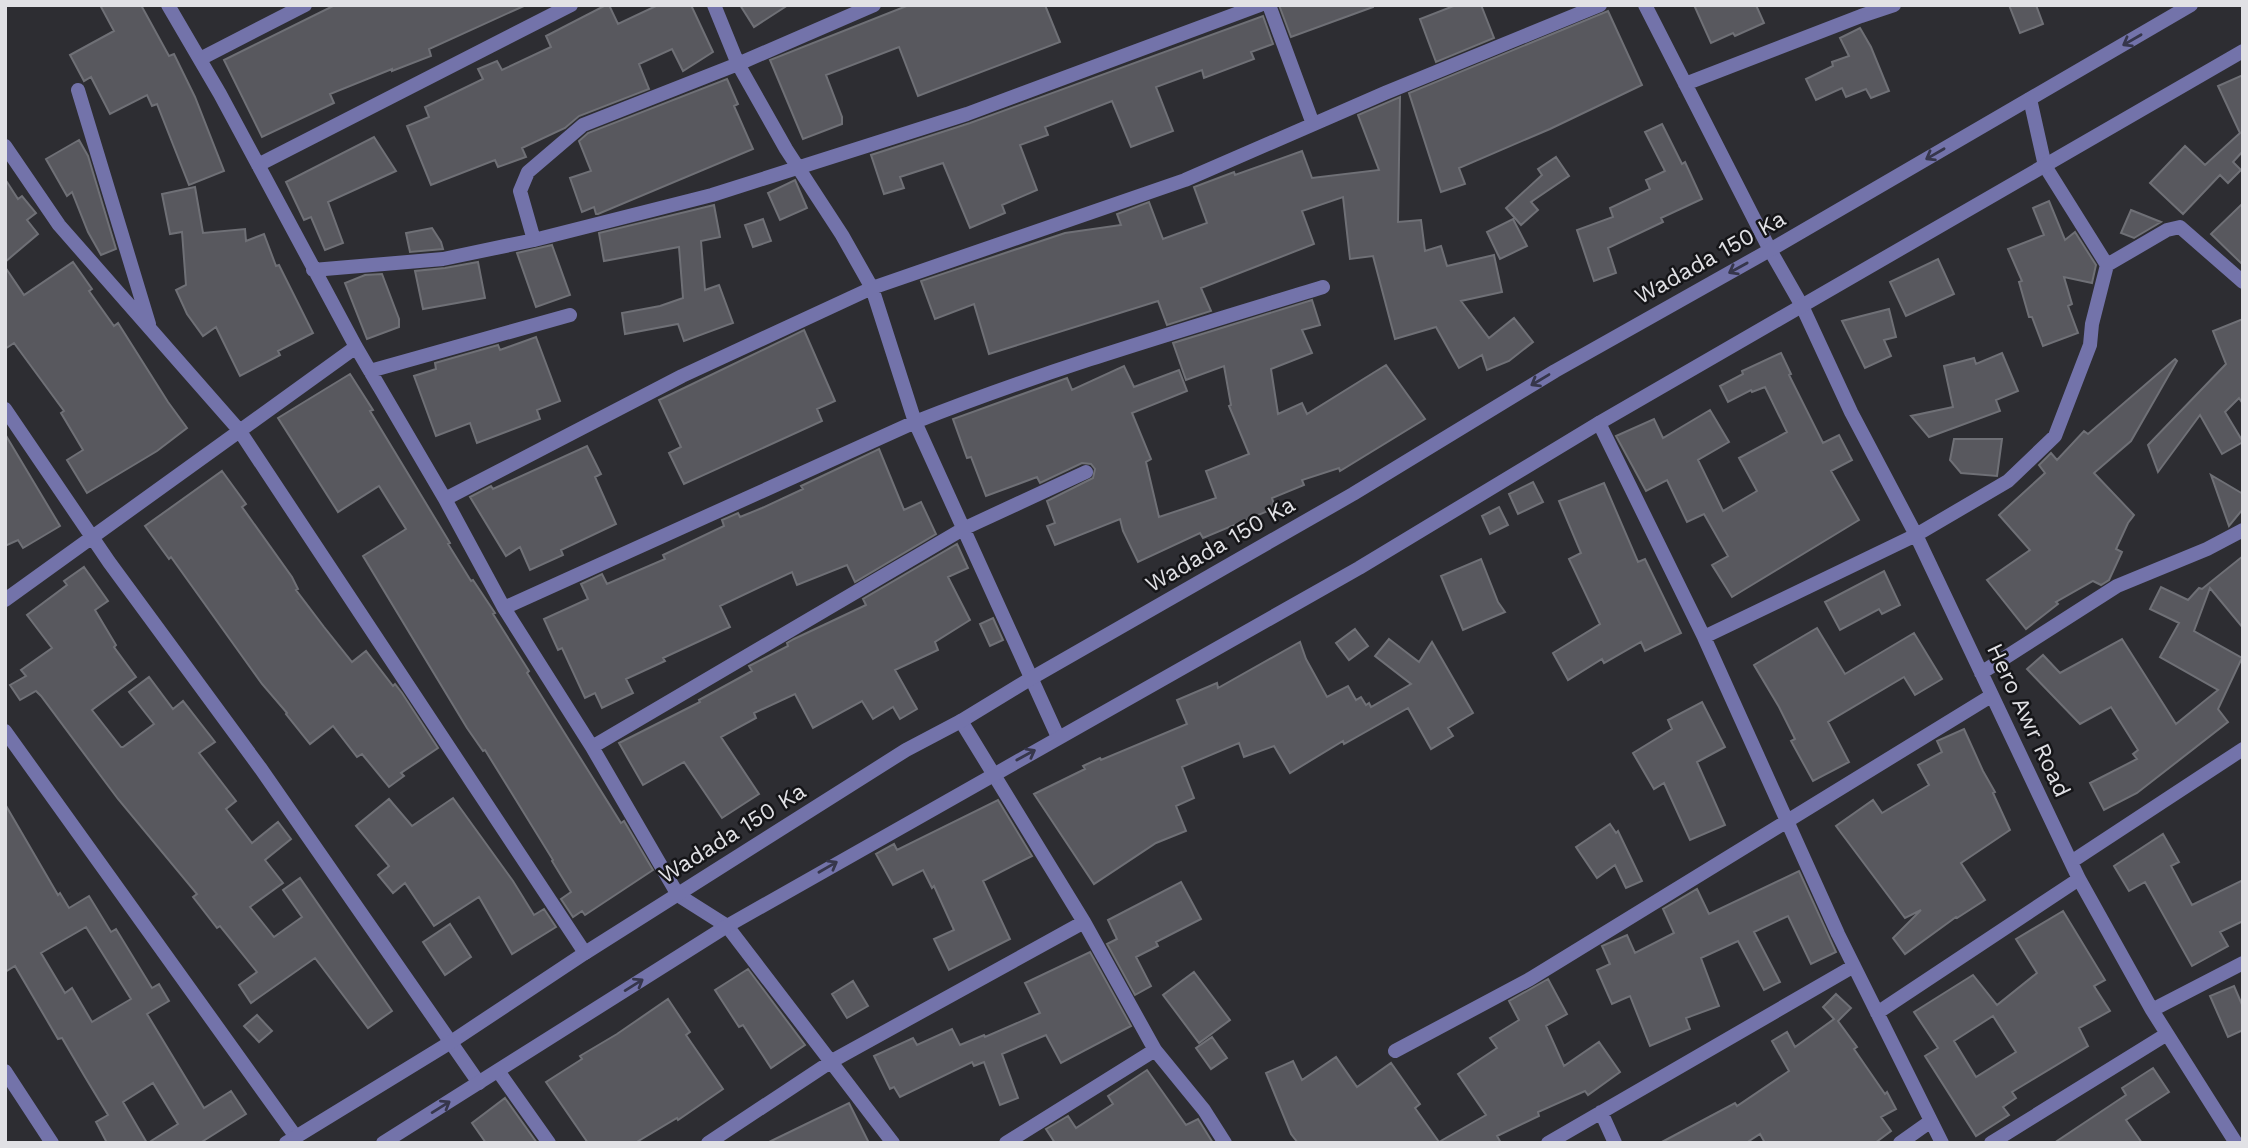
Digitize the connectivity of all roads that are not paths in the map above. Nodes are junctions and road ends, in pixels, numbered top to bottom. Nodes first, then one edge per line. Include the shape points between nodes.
1 (169, 5) edge
2 (305, 5) edge
3 (571, 5) edge
4 (714, 5) edge
5 (874, 5) edge
6 (1260, 5) edge
7 (1269, 5) edge
8 (1600, 5) edge
9 (1645, 5) edge
10 (1894, 5) edge
11 (2190, 5) edge
12 (2243, 51) edge
13 (200, 59) junction
14 (738, 64) junction
15 (1685, 84) junction
16 (78, 90) dead end
17 (2030, 99) junction
18 (1312, 124) junction
19 (5, 146) edge
20 (258, 165) junction
21 (2045, 166) junction
22 (797, 167) junction
23 (534, 240) junction
24 (1770, 250) junction
25 (2106, 265) junction
26 (313, 270) junction
27 (2243, 282) edge
28 (1323, 287) dead end
29 (872, 288) junction
30 (1802, 306) junction
31 (570, 315) dead end
32 (150, 330) junction
33 (356, 347) junction
34 (370, 371) junction
35 (5, 409) edge
36 (915, 422) junction
37 (1599, 423) junction
38 (239, 430) junction
39 (1086, 472) dead end
40 (445, 499) junction
41 (963, 529) junction
42 (2243, 530) edge
43 (93, 535) junction
44 (1916, 535) junction
45 (5, 600) edge
46 (504, 608) junction
47 (1703, 637) junction
48 (1981, 673) junction
49 (1030, 679) junction
50 (1991, 696) junction
51 (961, 721) junction
52 (5, 732) edge
53 (1058, 737) junction
54 (592, 747) junction
55 (2243, 749) edge
56 (992, 774) junction
57 (1787, 822) junction
58 (2071, 862) junction
59 (2079, 879) junction
60 (678, 895) junction
61 (1084, 922) junction
62 (727, 926) junction
63 (585, 953) junction
64 (2243, 963) edge
65 (1854, 966) junction
66 (2152, 1010) junction
67 (1877, 1013) junction
68 (2167, 1034) junction
69 (451, 1042) junction
70 (1155, 1050) junction
71 (1395, 1051) dead end
72 (832, 1061) junction
73 (5, 1071) edge
74 (498, 1072) junction
75 (479, 1083) junction
76 (1601, 1112) junction
77 (1931, 1121) junction
78 (291, 1140) edge
79 (2239, 1142) edge
80 (52, 1143) edge
81 (383, 1143) edge
82 (549, 1143) edge
83 (708, 1143) edge
84 (893, 1143) edge
85 (1006, 1143) edge
86 (1225, 1143) edge
87 (1548, 1143) edge
88 (1615, 1143) edge
89 (1900, 1143) edge
90 (1942, 1143) edge
91 (1991, 1143) edge

1 - 13 street
2 - 13 street
3 - 20 street
4 - 14 street
5 - 14 street
6 - 22 street via 967,114
7 - 18 street
8 - 18 street
9 - 15 street, Hero Awr Road
10 - 15 street
11 -> 17 street, Wadada 150 Ka
12 - 21 street
13 - 20 street
14 - 22 street
14 - 23 street via 583,125 565,140 528,172 520,191
15 - 24 street, Hero Awr Road
16 - 32 street
17 - 21 street
17 -> 24 street, Wadada 150 Ka
18 - 29 street via 1185,180
19 - 32 street via 59,225
20 - 26 street
21 - 25 street
21 - 30 street
22 - 23 street via 712,195
22 - 29 street
23 - 26 street via 443,259
24 - 30 street, Hero Awr Road
24 -> 49 street, Wadada 150 Ka
25 - 27 street via 2180,227
25 - 44 street via 2090,345 2055,436 2008,481
26 - 33 street
28 - 36 street via 1122,349
29 - 36 street
29 - 40 street via 682,376
30 - 37 street
30 - 44 street, Hero Awr Road
31 - 34 street
32 - 38 street
33 - 34 street
33 - 38 street
34 - 40 street
35 - 43 street
36 - 41 street
36 - 46 street
37 - 47 street
37 - 53 street via 1359,568
38 - 43 street
38 - 63 street
39 - 41 street
40 - 46 street
41 - 49 street
41 - 54 street
42 - 48 street via 2117,586
43 - 45 street
43 - 69 street
44 - 47 street
44 - 48 street, Hero Awr Road
46 - 54 street
47 - 57 street
48 - 50 street, Hero Awr Road
49 - 51 street, Wadada 150 Ka
49 - 53 street
50 - 57 street
50 - 58 street, Hero Awr Road
51 - 56 street
51 - 60 street, Wadada 150 Ka via 906,750
52 - 78 street
56 -> 53 street
54 - 60 street
55 - 58 street
56 - 61 street
62 -> 56 street
57 - 65 street
57 - 71 street via 1530,979
58 - 59 street, Hero Awr Road
59 - 66 street, Hero Awr Road
59 - 67 street
60 - 62 street
60 - 63 street, Wadada 150 Ka
61 - 70 street
61 - 72 street
62 - 72 street
74 -> 62 street
63 - 69 street, Wadada 150 Ka
64 - 66 street
65 - 67 street
65 - 76 street
66 - 68 street, Hero Awr Road
67 - 77 street
68 - 79 street, Hero Awr Road
68 - 91 street
69 - 75 street
69 - 78 street, Wadada 150 Ka
70 - 85 street
70 - 86 street via 1205,1110
72 - 83 street
72 - 84 street
73 - 80 street
74 - 75 street
74 - 82 street
81 -> 75 street
76 - 87 street
76 - 88 street
77 - 89 street
77 - 90 street

